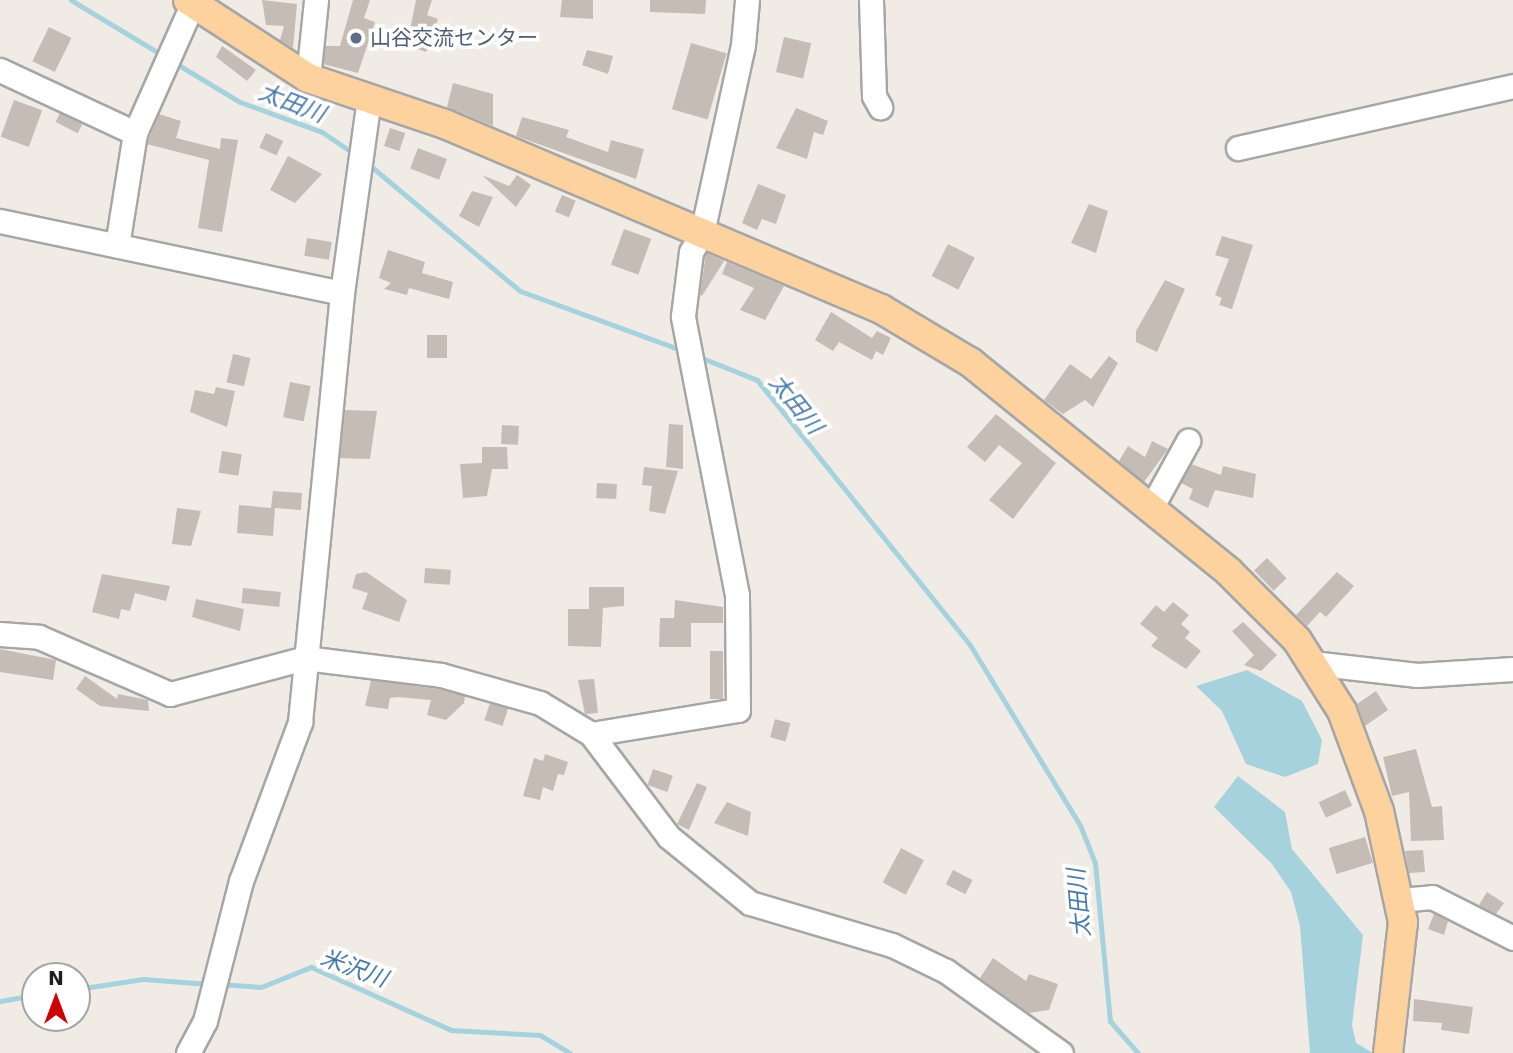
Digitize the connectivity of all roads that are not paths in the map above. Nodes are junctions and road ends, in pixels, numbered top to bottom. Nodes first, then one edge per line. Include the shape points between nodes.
1 (316, 0) edge
2 (747, 0) edge
3 (871, 0) edge
4 (190, 2) edge
5 (0, 70) edge
6 (308, 78) junction
7 (1513, 86) edge
8 (369, 99) junction
9 (880, 107) dead end
10 (135, 133) junction
11 (1238, 148) dead end
12 (0, 221) edge
13 (702, 233) junction
14 (117, 246) junction
15 (342, 293) junction
16 (1188, 441) dead end
17 (1151, 508) junction
18 (0, 634) edge
19 (305, 658) junction
20 (1312, 663) junction
21 (1513, 669) edge
22 (591, 734) junction
23 (1399, 900) junction
24 (1513, 938) edge
25 (188, 1053) edge
26 (1061, 1053) edge
27 (1388, 1053) edge

1 - 6 street
2 - 13 street via 743,45
3 - 9 street via 874,96
4 - 6 main road
4 - 10 street
5 - 10 street
6 - 8 main road
7 - 11 street
8 - 13 main road
8 - 15 street
10 - 14 street
12 - 14 street
13 - 17 main road via 881,309 970,362
13 - 22 street via 691,252 683,316 730,544 738,710
14 - 15 street
15 - 19 street
16 - 17 street
17 - 20 main road via 1229,572
18 - 19 street via 39,637 170,694
19 - 22 street via 441,675 540,703
19 - 25 street via 300,722 242,881 205,1021
20 - 21 street via 1418,676
20 - 23 main road via 1342,711 1375,798
22 - 26 street via 669,837 750,904 892,946 946,971
23 - 24 street via 1432,897
23 - 27 main road via 1403,922

